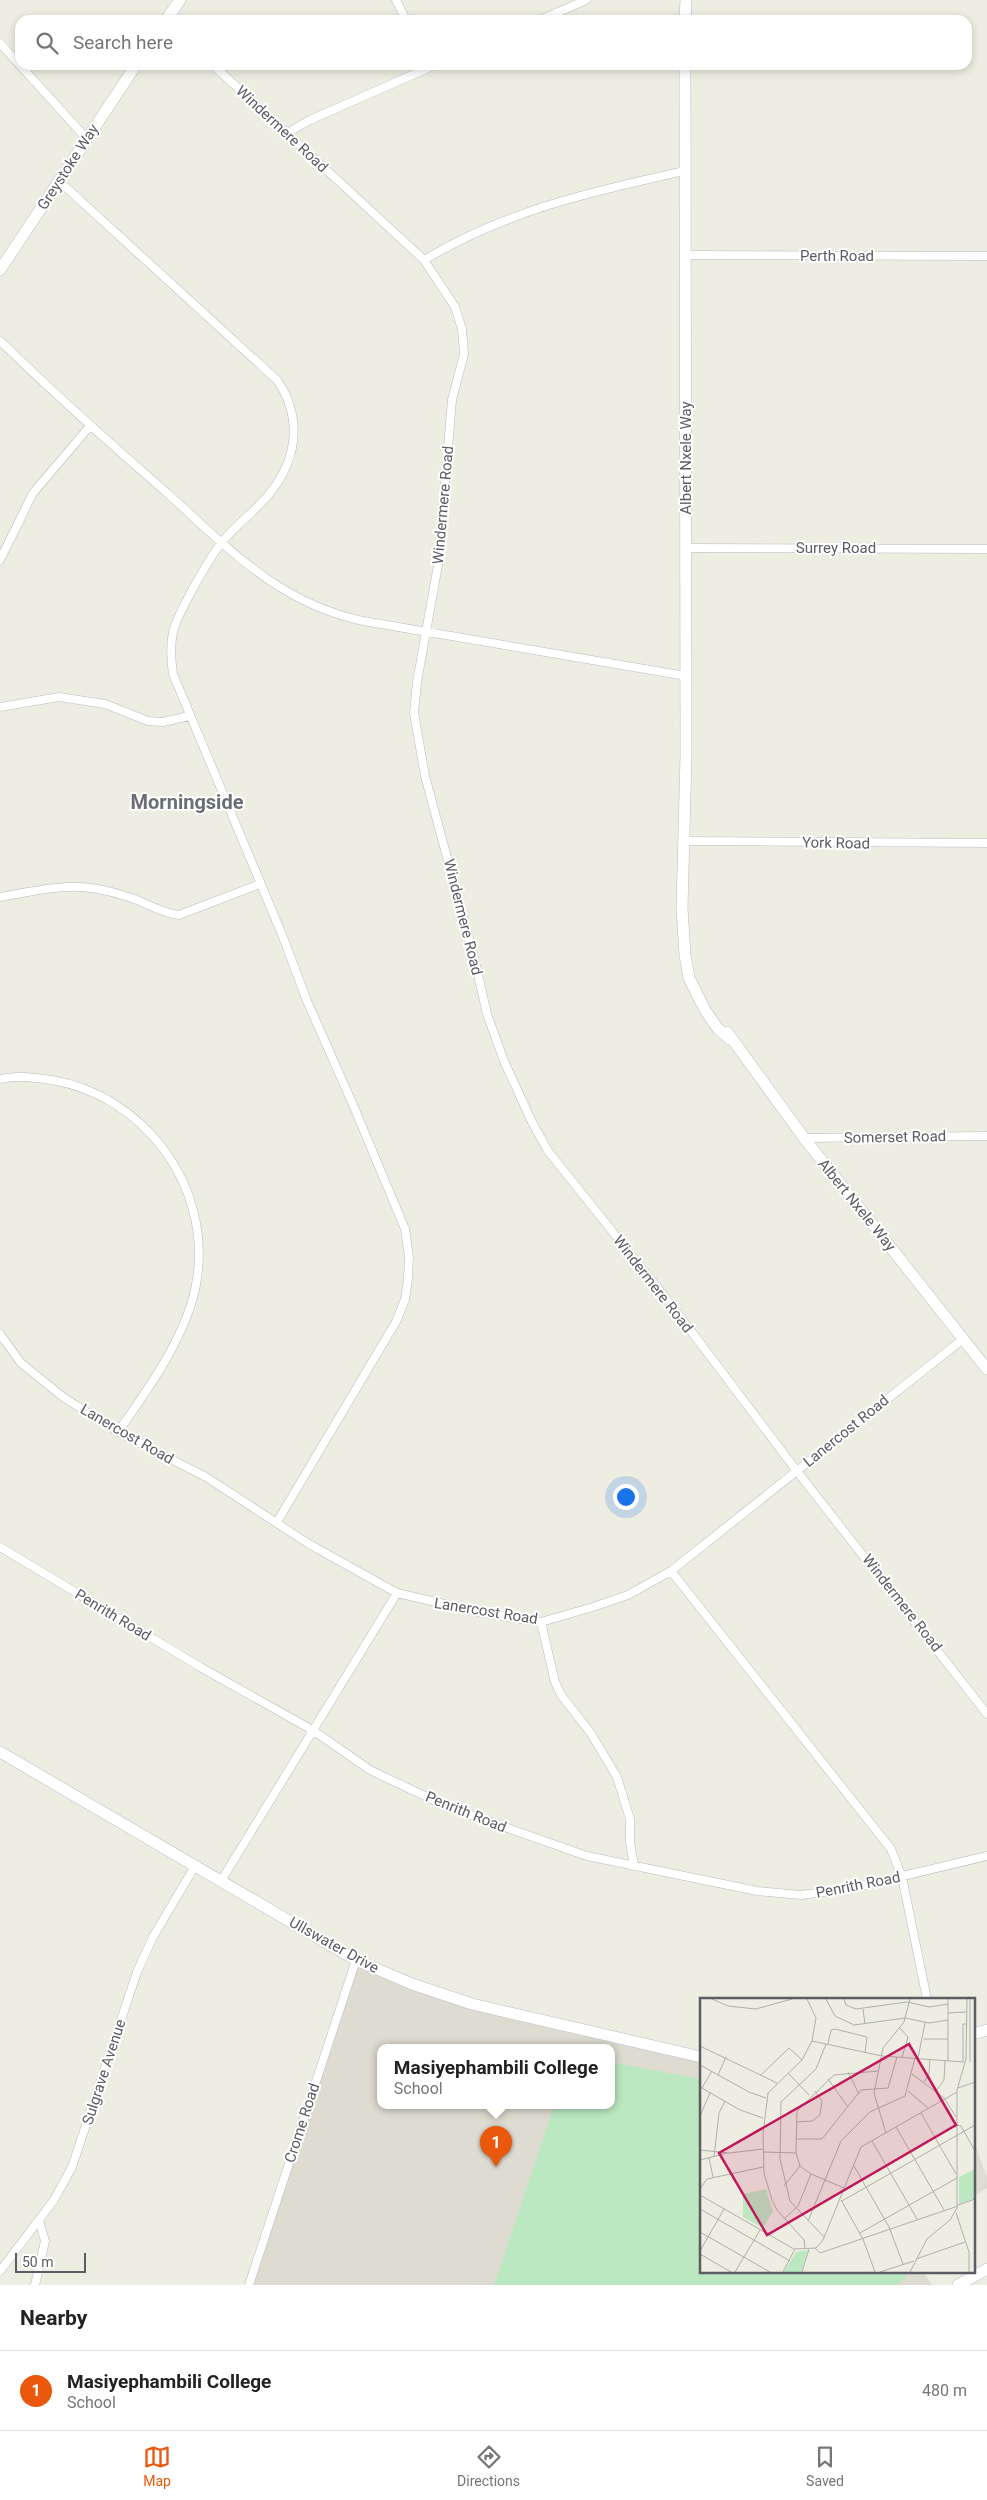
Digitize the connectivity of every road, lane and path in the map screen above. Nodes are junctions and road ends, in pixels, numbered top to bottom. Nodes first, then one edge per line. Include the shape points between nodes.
1 (180, 0) edge
2 (396, 0) edge
3 (564, 0) edge
4 (586, 0) edge
5 (686, 0) edge
6 (568, 8) junction
7 (170, 15) edge
8 (404, 15) edge
9 (552, 15) edge
10 (686, 15) edge
11 (0, 43) edge
12 (15, 60) edge
13 (24, 70) edge
14 (133, 70) edge
15 (218, 70) edge
16 (418, 70) edge
17 (685, 70) edge
18 (288, 134) junction
19 (86, 138) junction
20 (684, 171) junction
21 (58, 181) junction
22 (686, 255) junction
23 (987, 256) edge
24 (424, 260) junction
25 (0, 270) edge
26 (0, 341) edge
27 (90, 426) junction
28 (222, 542) junction
29 (686, 548) junction
30 (987, 549) edge
31 (0, 560) edge
32 (427, 631) junction
33 (686, 676) junction
34 (0, 707) edge
35 (190, 716) junction
36 (987, 843) edge
37 (685, 846) junction
38 (260, 884) junction
39 (0, 897) edge
40 (0, 1079) edge
41 (987, 1136) edge
42 (804, 1138) junction
43 (0, 1334) edge
44 (962, 1339) junction
45 (987, 1369) edge
46 (118, 1432) junction
47 (796, 1470) junction
48 (277, 1522) junction
49 (0, 1547) edge
50 (671, 1572) junction
51 (396, 1594) junction
52 (540, 1622) junction
53 (987, 1714) edge
54 (314, 1731) junction
55 (0, 1752) edge
56 (987, 1856) edge
57 (196, 1866) junction
58 (634, 1866) junction
59 (902, 1877) junction
60 (221, 1881) junction
61 (356, 1960) junction
62 (927, 1998) edge
63 (987, 2030) edge
64 (974, 2034) edge
65 (700, 2057) edge
66 (40, 2220) junction
67 (987, 2269) edge
68 (0, 2271) edge
69 (35, 2285) edge
70 (249, 2285) edge
71 (958, 2285) edge

1 - 7 main road
2 - 8 street
3 - 6 street
4 - 6 street
5 - 10 main road
6 - 9 street
11 - 12 street
13 - 19 street
14 - 19 main road, Greystoke Way
15 - 18 street, Windermere Road
16 - 18 street via 310,120
17 - 20 main road, Albert Nxele Way
18 - 24 street, Windermere Road
19 - 21 main road, Greystoke Way
20 - 22 main road, Albert Nxele Way
20 - 24 street via 591,192 517,214 456,241
21 - 25 main road, Greystoke Way
21 - 28 street via 265,367 285,391 293,422 292,454 264,500
22 - 23 street, Perth Road
22 - 29 main road, Albert Nxele Way
24 - 32 street, Windermere Road via 455,307 462,329 464,354 452,400 438,565
26 - 27 street
27 - 28 street
27 - 31 street via 33,493
28 - 32 street via 261,576 305,603 338,616
28 - 35 street via 177,619 173,632 173,674
29 - 30 street, Surrey Road
29 - 33 main road, Albert Nxele Way
32 - 33 street
32 - 47 street, Windermere Road via 414,713 418,746 487,1014 504,1061 548,1151 682,1319
33 - 37 main road, Albert Nxele Way
34 - 35 street via 58,697 105,704 148,721 163,722
35 - 38 street
36 - 37 street, York Road
37 - 42 main road, Albert Nxele Way via 682,861 693,989 718,1029 730,1039
38 - 39 street via 180,915 100,888 66,885
38 - 48 street via 405,1229 409,1257 405,1299 396,1320
40 - 46 street via 27,1076 71,1084 113,1103 157,1138 174,1162 190,1195 199,1256 189,1310 150,1387
41 - 42 street, Somerset Road
42 - 44 main road, Albert Nxele Way
43 - 46 street, Lanercost Road via 9,1349 39,1379
44 - 45 main road, Albert Nxele Way
44 - 47 street, Lanercost Road
46 - 48 street, Lanercost Road via 206,1477
47 - 50 street, Lanercost Road
47 - 53 street, Windermere Road
48 - 51 street, Lanercost Road
49 - 54 street, Penrith Road
50 - 52 street, Lanercost Road via 628,1595
50 - 59 street via 891,1850
51 - 52 street, Lanercost Road
51 - 54 street
52 - 58 street via 554,1682 590,1732 623,1792 630,1819
54 - 58 street, Penrith Road via 370,1770 448,1807 551,1844
54 - 60 street
55 - 57 main road, Ullswater Drive
56 - 59 street, Penrith Road
57 - 60 main road, Ullswater Drive
57 - 66 street, Sulgrave Avenue via 152,1937 72,2167
58 - 59 street, Penrith Road via 757,1891 801,1895
59 - 62 street
60 - 61 main road, Ullswater Drive
61 - 65 main road, Ullswater Drive via 412,1984 472,2004
61 - 70 street, Crome Road
63 - 64 main road
66 - 68 street, Sulgrave Avenue
66 - 69 street via 45,2241
67 - 71 main road

